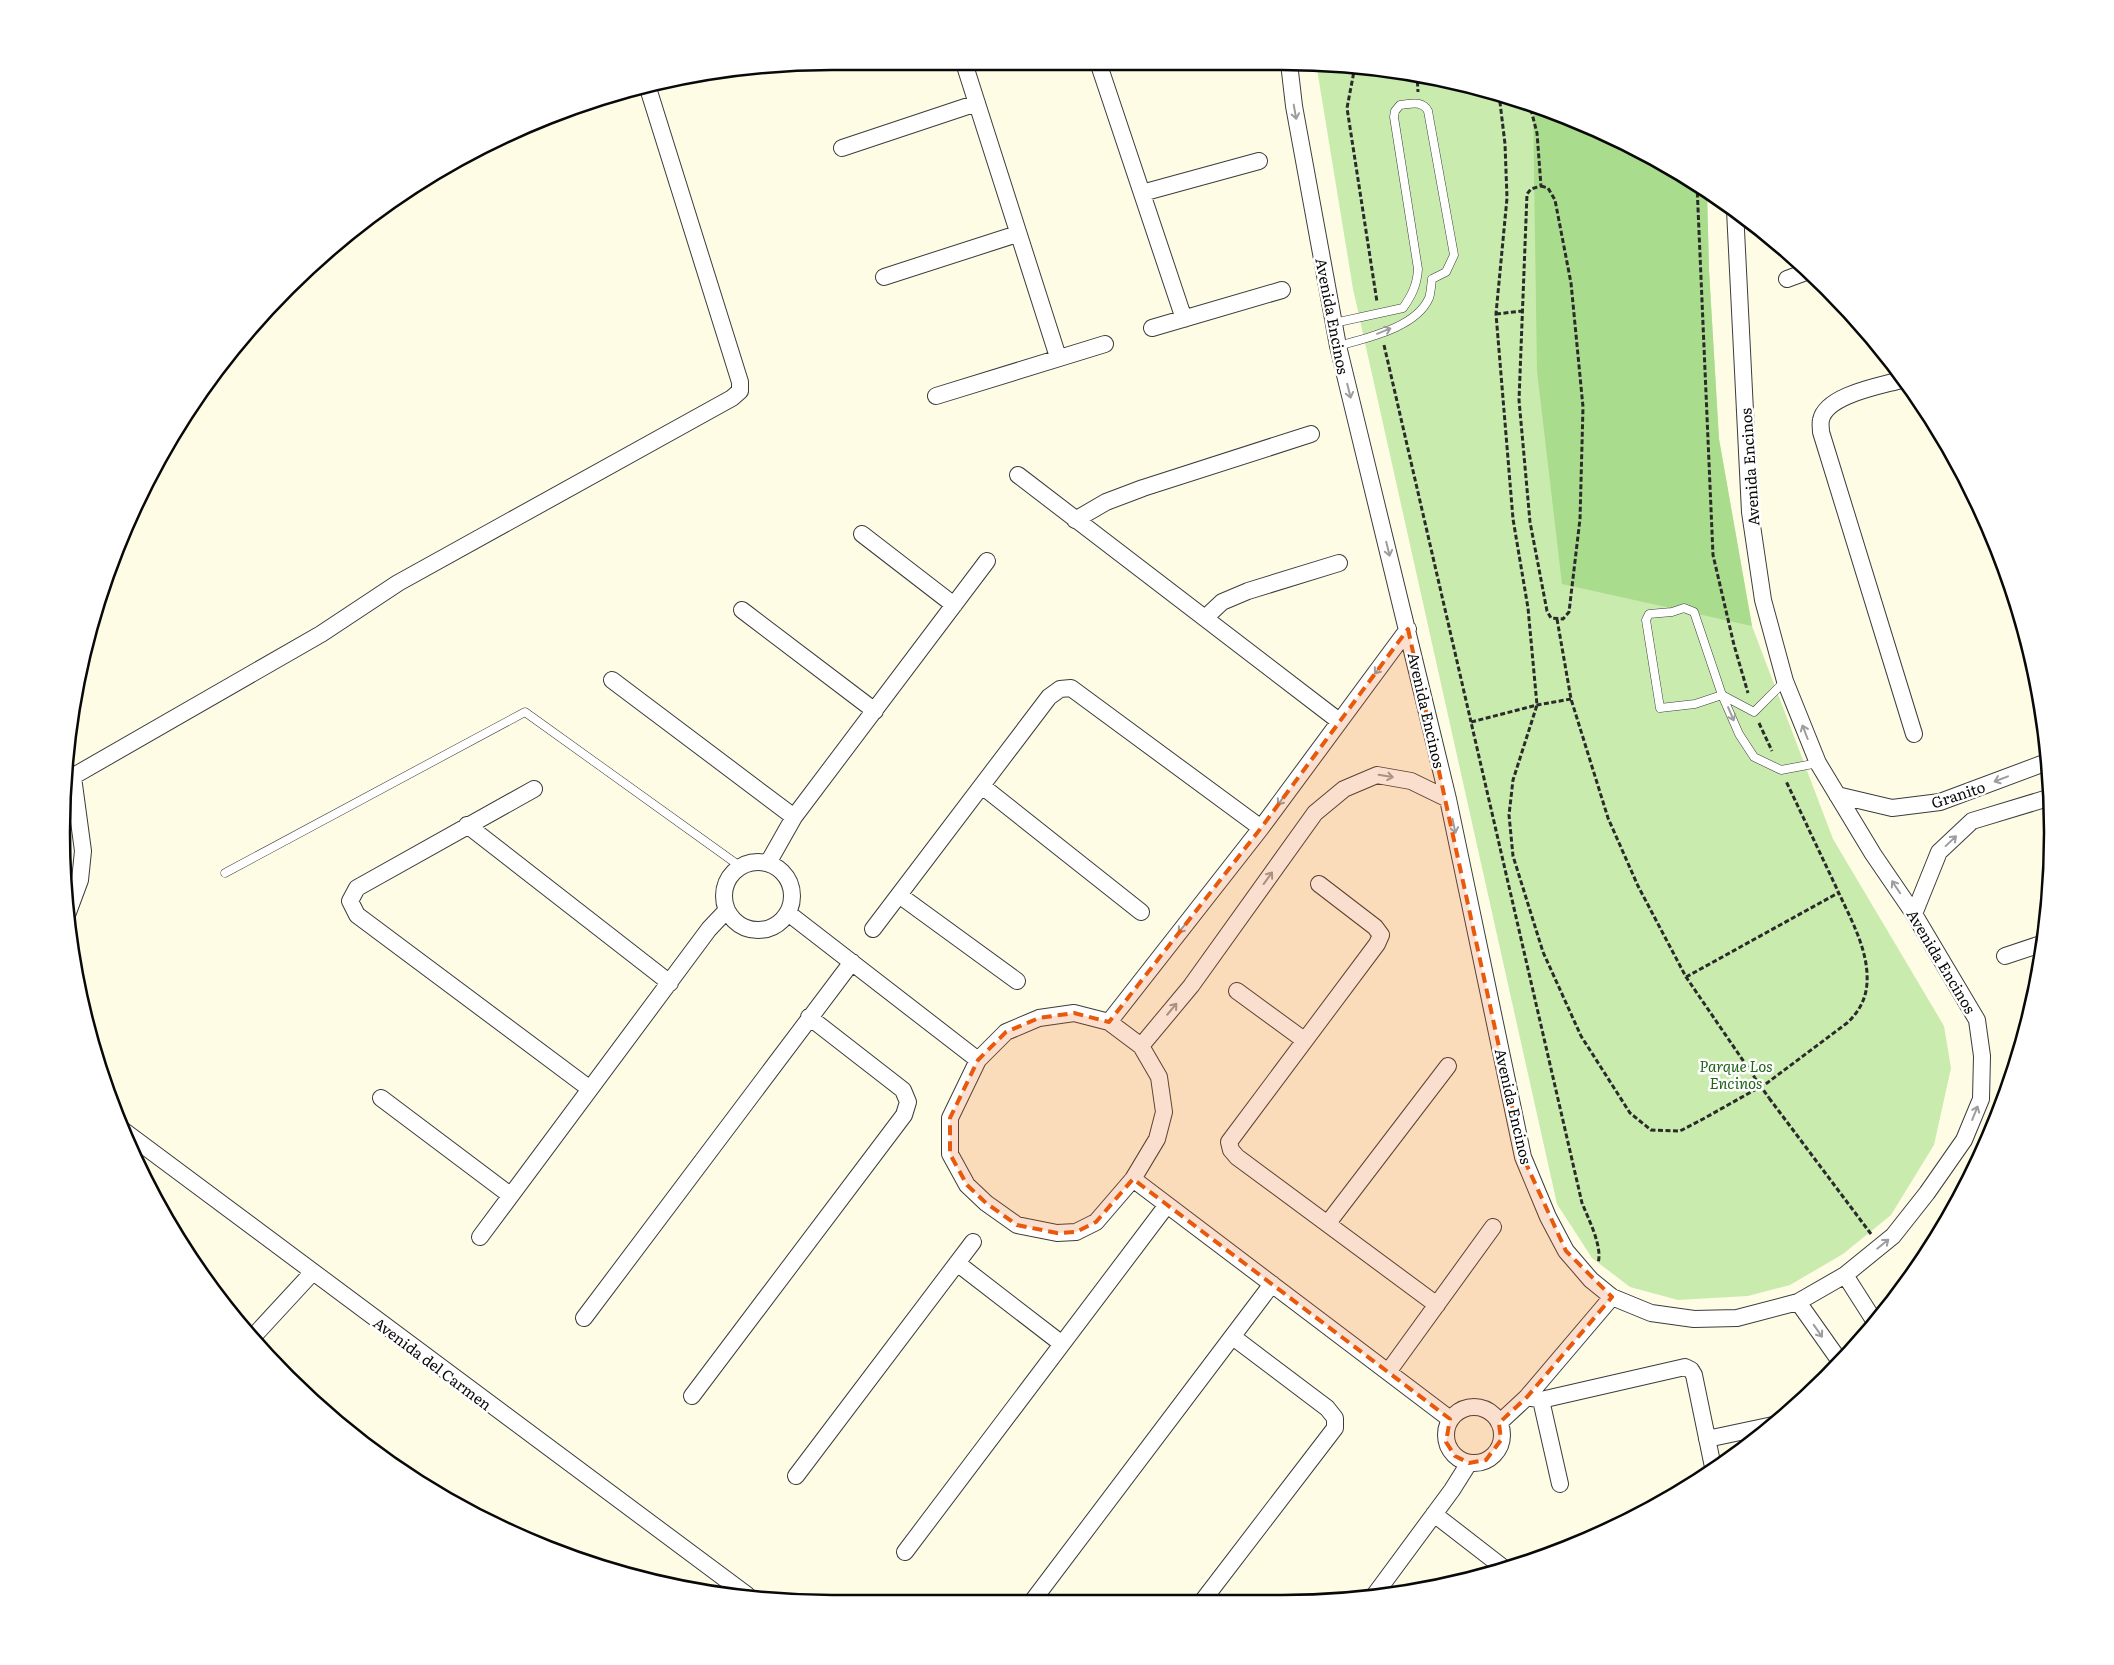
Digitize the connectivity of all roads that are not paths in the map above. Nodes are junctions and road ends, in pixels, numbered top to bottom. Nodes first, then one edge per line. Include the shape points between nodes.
1 (967, 70) edge
2 (1101, 70) edge
3 (1290, 70) edge
4 (649, 93) edge
5 (977, 103) junction
6 (842, 148) dead end
7 (1259, 161) dead end
8 (1142, 193) junction
9 (1737, 221) edge
10 (1017, 234) junction
11 (1418, 270) junction
12 (1800, 274) edge
13 (884, 277) dead end
14 (1432, 279) junction
15 (1787, 279) dead end
16 (1282, 290) dead end
17 (1184, 319) junction
18 (1334, 323) junction
19 (1152, 328) dead end
20 (1105, 344) dead end
21 (1338, 346) junction
22 (1058, 357) junction
23 (1896, 382) edge
24 (936, 396) dead end
25 (1311, 434) dead end
26 (1018, 475) dead end
27 (1075, 520) junction
28 (862, 534) dead end
29 (987, 561) dead end
30 (1339, 563) dead end
31 (954, 605) junction
32 (742, 610) dead end
33 (1205, 618) junction
34 (1408, 629) junction
35 (612, 680) dead end
36 (1786, 681) junction
37 (1722, 695) junction
38 (875, 710) junction
39 (1340, 721) junction
40 (1914, 734) dead end
41 (1818, 763) junction
42 (2040, 765) edge
43 (73, 777) edge
44 (982, 786) junction
45 (534, 789) dead end
46 (72, 792) edge
47 (1837, 795) junction
48 (1448, 799) junction
49 (2043, 800) edge
50 (794, 817) junction
51 (466, 825) junction
52 (1261, 828) junction
53 (768, 863) junction
54 (741, 867) junction
55 (225, 873) dead end
56 (1319, 884) dead end
57 (899, 895) junction
58 (74, 897) edge
59 (727, 910) junction
60 (1140, 912) dead end
61 (788, 913) junction
62 (1914, 914) junction
63 (873, 929) dead end
64 (2035, 946) edge
65 (2006, 956) dead end
66 (852, 962) junction
67 (1017, 982) dead end
68 (670, 983) junction
69 (1237, 991) dead end
70 (809, 1017) junction
71 (1109, 1022) junction
72 (1304, 1040) junction
73 (1141, 1046) junction
74 (978, 1060) junction
75 (1448, 1066) dead end
76 (590, 1089) junction
77 (381, 1098) dead end
78 (135, 1139) edge
79 (1133, 1179) junction
80 (510, 1195) junction
81 (1167, 1205) junction
82 (1328, 1223) junction
83 (1493, 1227) dead end
84 (480, 1237) dead end
85 (973, 1242) dead end
86 (957, 1263) junction
87 (312, 1273) junction
88 (1845, 1275) junction
89 (1272, 1284) junction
90 (1612, 1297) junction
91 (1798, 1302) junction
92 (1437, 1305) junction
93 (1871, 1316) edge
94 (584, 1318) dead end
95 (257, 1333) edge
96 (1233, 1337) junction
97 (1062, 1344) junction
98 (1836, 1356) edge
99 (1388, 1372) junction
100 (692, 1396) dead end
101 (1534, 1398) junction
102 (1450, 1419) junction
103 (1499, 1423) junction
104 (1756, 1429) edge
105 (1707, 1439) junction
106 (1712, 1461) edge
107 (1469, 1463) junction
108 (796, 1476) dead end
109 (1560, 1484) dead end
110 (1434, 1514) junction
111 (905, 1552) dead end
112 (1498, 1563) edge
113 (1380, 1588) edge
114 (738, 1589) edge
115 (1037, 1595) edge
116 (1206, 1595) edge

1 - 5 street
2 - 8 street
3 -> 18 street, Avenida Encinos
4 - 43 street via 740,382 740,391 398,583 321,634
5 - 6 street
5 - 10 street
7 - 8 street
8 - 17 street
9 - 36 street, Avenida Encinos via 1750,512 1763,600
10 - 13 street
10 - 22 street
11 - 14 lane
11 - 14 lane via 1394,117 1400,106 1419,103 1428,112 1454,255 1446,272
11 - 18 lane via 1418,280 1403,308
12 - 15 street
21 -> 14 lane via 1408,321 1419,313 1430,297
16 - 17 street
17 - 19 street
18 - 21 street, Avenida Encinos
20 - 22 street
21 -> 34 street, Avenida Encinos
22 - 24 street
23 - 40 street via 1838,399 1829,406 1821,420
25 - 27 street via 1143,488 1106,502
26 - 27 street
27 - 33 street
28 - 31 street
29 - 31 street
30 - 33 street via 1248,591 1222,602
31 - 38 street
32 - 38 street
33 - 39 street
34 -> 39 street
34 - 48 street, Avenida Encinos
35 - 50 street
36 - 37 lane via 1754,712
41 -> 36 street, Avenida Encinos
37 - 37 lane via 1694,612 1684,608 1649,614 1646,620 1660,708 1694,704
37 -> 41 lane via 1739,734 1754,757 1781,770
38 - 50 street
39 -> 52 street
41 - 47 street, Avenida Encinos
42 -> 47 street, Granito via 1940,802 1892,808
44 - 52 street via 1049,697 1060,690 1072,688
44 - 57 street
44 - 60 street
45 - 51 street
46 - 58 street via 83,851 80,880
62 -> 47 street, Avenida Encinos
73 -> 48 street via 1191,986 1315,813 1344,789 1377,775 1411,781
48 -> 90 street, Avenida Encinos via 1523,1157 1566,1251 1591,1280
62 -> 49 street, Granito via 1939,852 1972,822
50 - 53 street
51 - 68 street
51 - 76 street via 357,888 350,901 357,915
52 -> 71 street
53 - 54 street via 754,862
53 - 61 street via 781,871 790,883 792,898
54 - 55 lane via 525,712
54 - 59 street via 729,878 724,894
56 - 72 street via 1376,927 1381,935
57 - 63 street
57 - 67 street
59 - 61 street via 736,922 749,929 764,930 778,924
59 - 68 street
61 - 66 street
88 -> 62 street, Avenida Encinos via 1893,1236 1922,1200 1964,1140 1981,1099 1982,1056 1977,1020
64 - 65 street
66 - 70 street
66 - 74 street
68 - 76 street
69 - 72 street
70 - 94 street
70 - 100 street via 903,1090 908,1102 904,1115
71 - 73 street
71 - 74 street via 1074,1013 1039,1018 1006,1032
72 - 82 street via 1229,1142 1237,1157
73 - 79 street via 1159,1077 1164,1112 1157,1139
74 - 79 street via 950,1118 950,1154 967,1185 986,1203 1017,1225 1057,1234 1076,1232 1096,1222
75 - 82 street
76 - 80 street
77 - 80 street
78 - 87 street, Avenida del Carmen
79 - 81 street
80 - 84 street
81 - 89 street
81 - 97 street
82 - 92 street
83 - 92 street
85 - 86 street
86 - 97 street
86 - 108 street
87 - 95 street
87 - 114 street, Avenida del Carmen
88 - 91 street, Avenida Encinos
88 - 93 street
89 - 96 street
89 - 99 street
90 - 91 street, Avenida Encinos via 1651,1314 1694,1319 1737,1318
90 - 101 street
91 -> 98 street
92 - 99 street
96 - 115 street
96 - 116 street via 1327,1408 1335,1418 1335,1428
97 - 111 street
99 - 102 street
101 - 103 street
101 - 105 street via 1685,1367 1694,1376
101 - 109 street
102 - 103 street via 1457,1412 1476,1407 1493,1415
102 - 107 street via 1446,1442 1455,1456
103 - 107 street via 1498,1448 1486,1460
104 - 105 street
105 - 106 street
107 - 110 street
110 - 112 street
110 - 113 street

